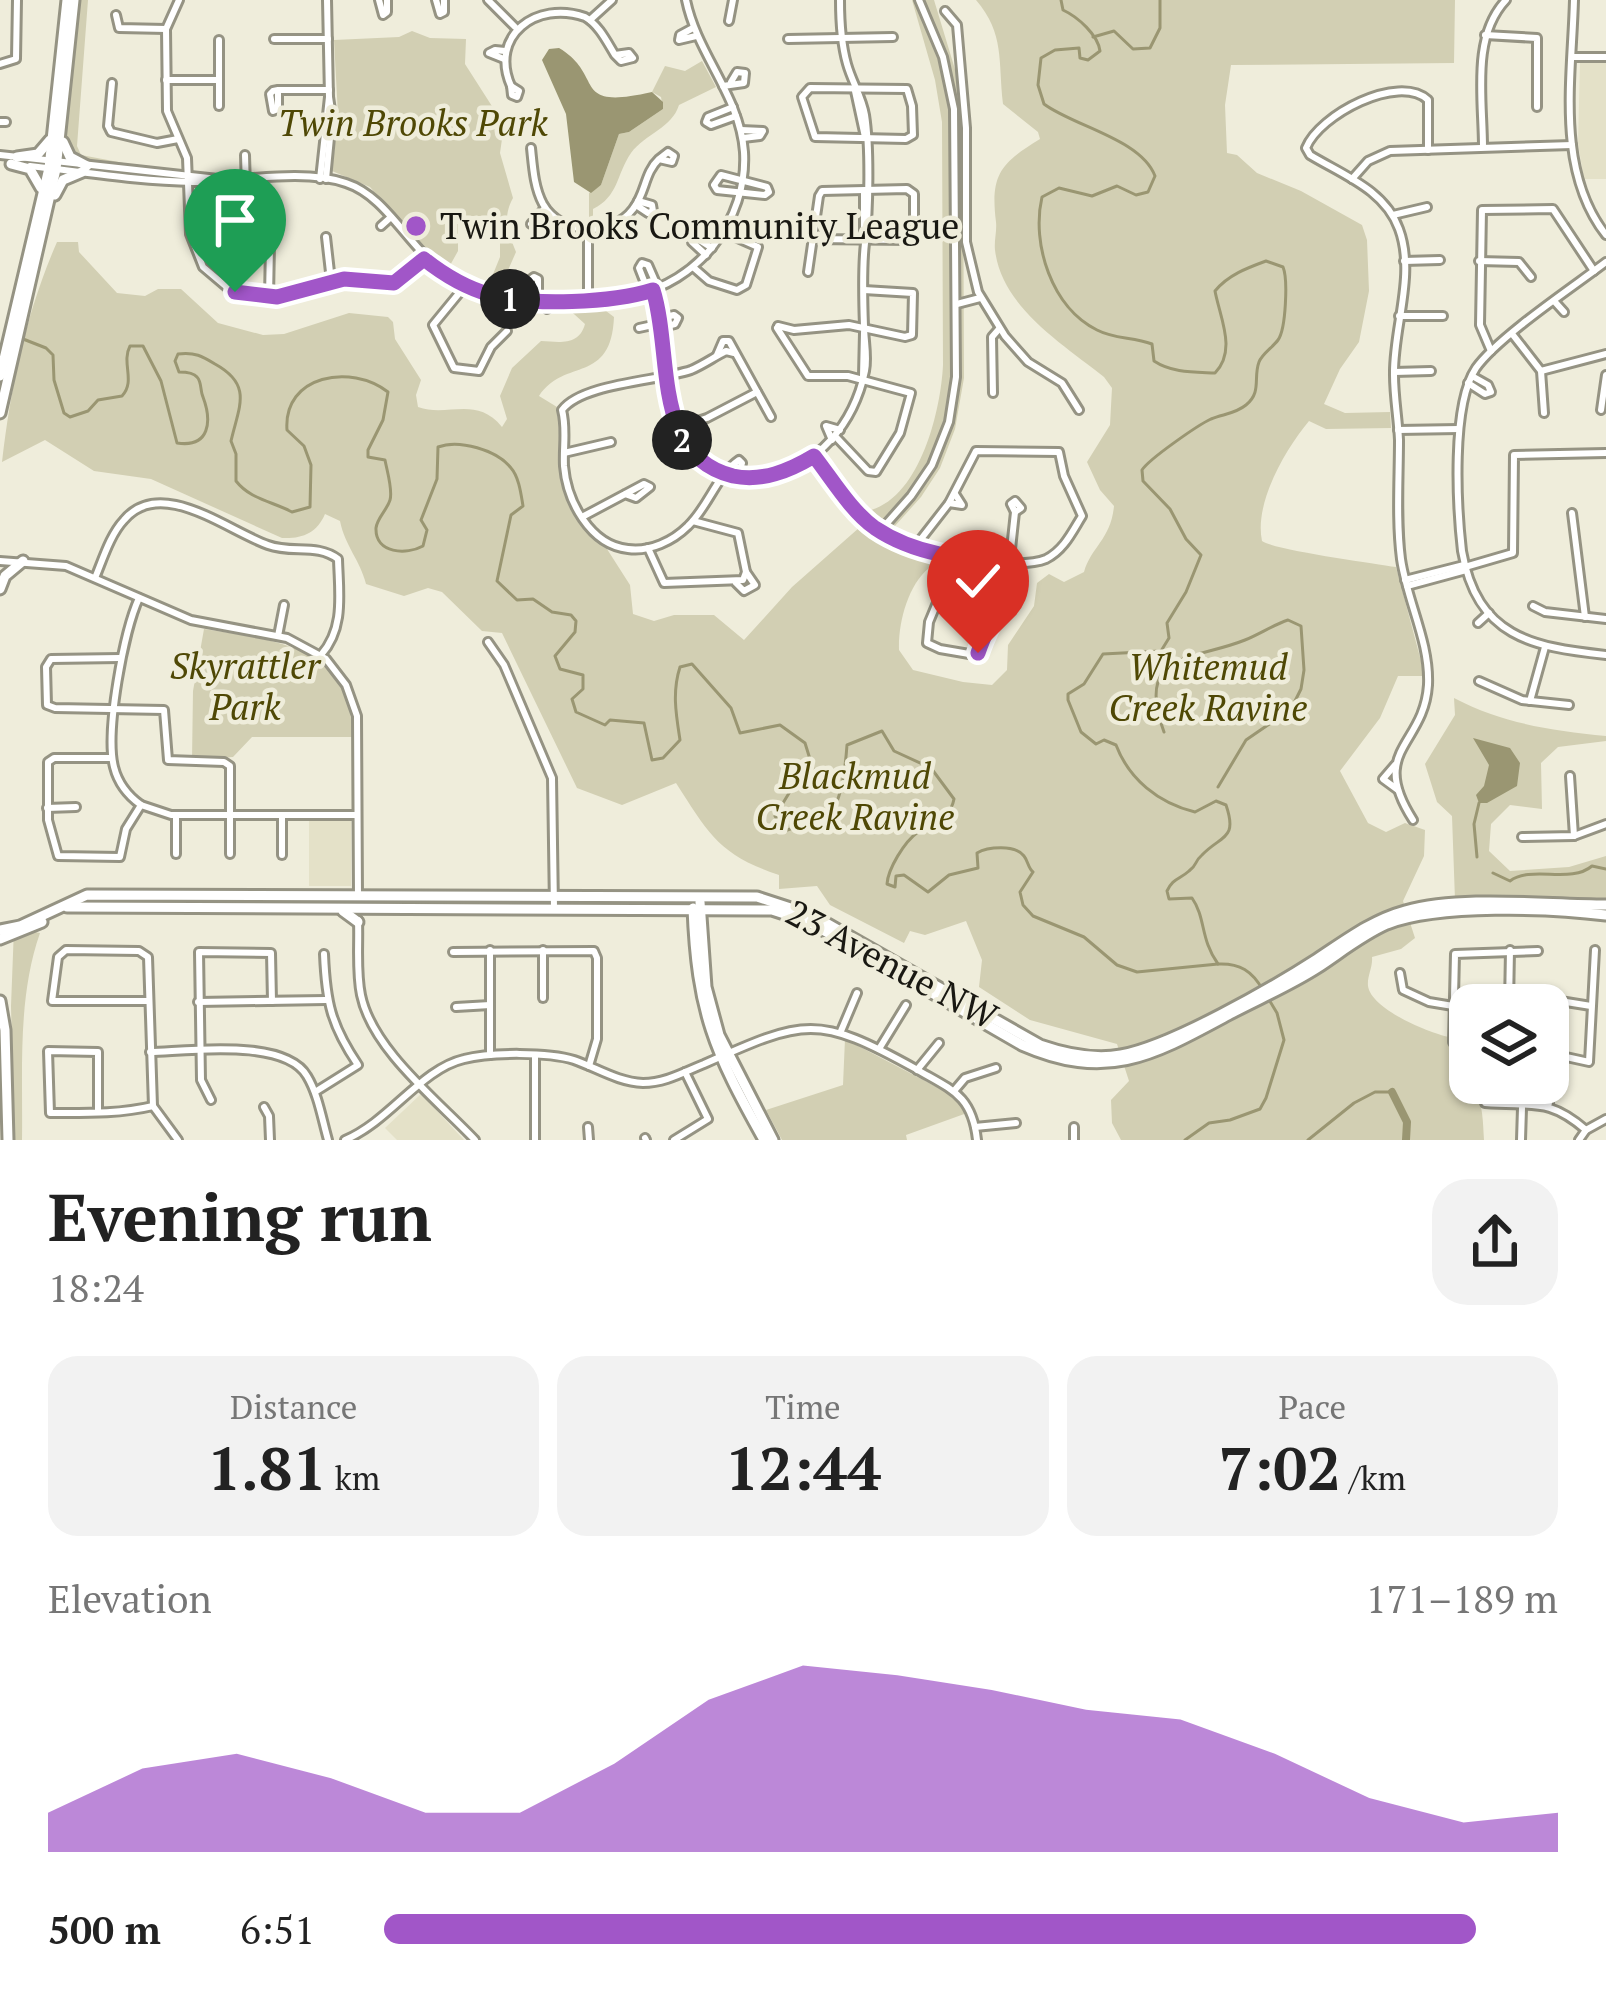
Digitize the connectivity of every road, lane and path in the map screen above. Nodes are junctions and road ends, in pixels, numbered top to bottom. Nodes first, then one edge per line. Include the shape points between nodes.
1 (17, 0) edge
2 (70, 0) edge
3 (179, 0) edge
4 (327, 0) edge
5 (488, 0) edge
6 (611, 0) edge
7 (686, 0) edge
8 (733, 0) edge
9 (840, 0) edge
10 (919, 0) edge
11 (1506, 0) edge
12 (1574, 0) edge
13 (945, 11) dead end
14 (116, 15) dead end
15 (590, 20) junction
16 (729, 21) dead end
17 (515, 27) junction
18 (166, 28) junction
19 (842, 35) junction
20 (1485, 35) junction
21 (893, 37) dead end
22 (274, 39) dead end
23 (328, 39) junction
24 (788, 39) dead end
25 (219, 40) dead end
26 (956, 48) junction
27 (941, 51) junction
28 (615, 55) dead end
29 (1573, 57) junction
30 (1606, 57) edge
31 (0, 64) edge
32 (166, 80) junction
33 (219, 80) junction
34 (112, 83) dead end
35 (512, 86) dead end
36 (855, 88) junction
37 (278, 90) dead end
38 (329, 94) junction
39 (219, 106) dead end
40 (1537, 107) dead end
41 (58, 130) junction
42 (178, 139) junction
43 (865, 139) junction
44 (1538, 145) junction
45 (1572, 145) junction
46 (1483, 147) junction
47 (531, 148) dead end
48 (1428, 150) junction
49 (245, 155) dead end
50 (1538, 155) dead end
51 (7, 159) edge
52 (659, 159) dead end
53 (53, 165) junction
54 (84, 169) junction
55 (188, 178) junction
56 (245, 179) junction
57 (323, 179) junction
58 (1352, 179) junction
59 (245, 189) dead end
60 (866, 189) junction
61 (42, 201) junction
62 (1427, 207) dead end
63 (1393, 215) junction
64 (391, 217) junction
65 (381, 226) dead end
66 (588, 230) junction
67 (724, 232) junction
68 (42, 234) junction
69 (1606, 235) edge
70 (326, 237) dead end
71 (812, 239) junction
72 (865, 240) junction
73 (251, 241) dead end
74 (424, 259) junction
75 (1440, 260) dead end
76 (1479, 260) junction
77 (1404, 261) junction
78 (1606, 262) edge
79 (693, 268) junction
80 (1594, 271) junction
81 (808, 272) dead end
82 (1531, 277) dead end
83 (332, 281) junction
84 (465, 286) junction
85 (653, 290) junction
86 (864, 290) junction
87 (979, 295) junction
88 (269, 298) junction
89 (588, 299) junction
90 (957, 301) junction
91 (1555, 302) junction
92 (21, 303) junction
93 (1564, 312) dead end
94 (1480, 313) junction
95 (1490, 313) dead end
96 (1399, 316) junction
97 (1443, 316) dead end
98 (662, 323) junction
99 (639, 328) dead end
100 (999, 329) junction
101 (794, 330) junction
102 (864, 330) junction
103 (507, 331) dead end
104 (1513, 335) junction
105 (785, 342) junction
106 (1491, 351) junction
107 (1606, 353) edge
108 (1540, 370) junction
109 (4, 371) edge
110 (1431, 371) dead end
111 (1394, 372) junction
112 (668, 375) junction
113 (1606, 375) edge
114 (862, 377) junction
115 (757, 392) junction
116 (993, 393) dead end
117 (1079, 410) dead end
118 (1601, 410) dead end
119 (0, 413) edge
120 (1544, 413) dead end
121 (771, 417) dead end
122 (676, 426) junction
123 (1459, 429) junction
124 (1398, 430) junction
125 (836, 436) junction
126 (611, 442) dead end
127 (565, 453) junction
128 (1606, 453) edge
129 (814, 456) junction
130 (724, 473) junction
131 (738, 477) junction
132 (626, 494) dead end
133 (1015, 512) dead end
134 (1572, 513) dead end
135 (582, 517) junction
136 (693, 521) junction
137 (880, 531) junction
138 (648, 548) junction
139 (911, 548) junction
140 (0, 561) edge
141 (23, 562) junction
142 (1010, 563) junction
143 (1465, 567) junction
144 (95, 578) junction
145 (1406, 583) junction
146 (0, 589) edge
147 (941, 592) dead end
148 (139, 598) junction
149 (284, 605) dead end
150 (1533, 606) dead end
151 (1489, 614) junction
152 (1585, 617) junction
153 (1606, 620) edge
154 (1478, 623) dead end
155 (278, 635) junction
156 (488, 643) dead end
157 (1545, 647) junction
158 (321, 655) junction
159 (1606, 655) edge
160 (120, 658) junction
161 (1479, 681) dead end
162 (1530, 701) junction
163 (1569, 705) dead end
164 (116, 708) junction
165 (112, 758) junction
166 (1570, 776) dead end
167 (141, 805) junction
168 (47, 808) junction
169 (76, 808) dead end
170 (176, 815) junction
171 (230, 815) junction
172 (282, 815) junction
173 (358, 815) junction
174 (1413, 820) dead end
175 (1606, 824) edge
176 (1522, 836) dead end
177 (1574, 836) junction
178 (176, 854) dead end
179 (230, 854) dead end
180 (282, 854) dead end
181 (554, 894) junction
182 (358, 902) junction
183 (698, 904) junction
184 (1606, 904) edge
185 (280, 907) junction
186 (326, 908) junction
187 (554, 908) junction
188 (630, 908) junction
189 (1606, 915) edge
190 (358, 922) junction
191 (0, 929) edge
192 (694, 932) junction
193 (0, 939) edge
194 (490, 950) junction
195 (543, 950) junction
196 (1510, 950) junction
197 (1595, 950) dead end
198 (453, 952) dead end
199 (1538, 952) dead end
200 (325, 954) dead end
201 (1400, 973) dead end
202 (1454, 984) edge
203 (1509, 984) edge
204 (1279, 985) junction
205 (857, 993) dead end
206 (543, 998) dead end
207 (326, 1000) junction
208 (0, 1001) edge
209 (148, 1001) junction
210 (272, 1001) junction
211 (198, 1002) junction
212 (1569, 1002) edge
213 (1244, 1003) junction
214 (490, 1004) junction
215 (906, 1005) dead end
216 (1449, 1005) edge
217 (1591, 1006) junction
218 (457, 1007) dead end
219 (841, 1031) junction
220 (939, 1043) dead end
221 (879, 1049) junction
222 (150, 1052) junction
223 (199, 1052) junction
224 (723, 1055) junction
225 (490, 1056) junction
226 (536, 1056) junction
227 (1569, 1058) edge
228 (589, 1066) junction
229 (996, 1068) dead end
230 (916, 1070) junction
231 (685, 1072) junction
232 (422, 1084) junction
233 (954, 1091) junction
234 (314, 1093) junction
235 (211, 1100) dead end
236 (1497, 1104) edge
237 (1547, 1105) joint
238 (153, 1106) junction
239 (1522, 1106) junction
240 (264, 1107) dead end
241 (98, 1112) junction
242 (1606, 1119) edge
243 (1016, 1123) dead end
244 (1074, 1126) dead end
245 (588, 1127) dead end
246 (975, 1127) junction
247 (1586, 1130) junction
248 (8, 1140) edge
249 (178, 1140) edge
250 (270, 1140) edge
251 (328, 1140) edge
252 (344, 1140) edge
253 (475, 1140) edge
254 (535, 1140) edge
255 (589, 1140) edge
256 (674, 1140) edge
257 (769, 1140) edge
258 (977, 1140) edge
259 (1074, 1140) edge
260 (1521, 1140) edge
261 (1579, 1140) edge

1 - 31 street via 13,62
2 - 41 main road
3 - 18 street
4 - 23 street
5 - 17 street
6 - 15 street
7 - 67 street via 742,134 741,187
8 - 16 street
9 - 19 street
10 - 27 street
11 - 20 street
12 - 29 street
13 - 26 street via 956,23
14 - 18 street via 119,28
15 - 17 street via 547,7
15 - 28 street
17 - 35 street via 505,55
18 - 32 street
19 - 21 street
19 - 24 street
19 - 36 street
20 - 40 street via 1538,40
20 - 46 street
22 - 23 street
23 - 38 street
25 - 33 street
26 - 27 street
26 - 87 street via 966,121 966,242
27 - 90 street via 955,121
29 - 30 street
29 - 45 street
32 - 33 street
32 - 42 street via 166,111
33 - 39 street
34 - 42 street via 110,131 157,143
36 - 43 street
36 - 43 street via 908,90 914,116 912,136
36 - 43 street via 803,93 815,137
37 - 38 street
38 - 57 street
41 - 51 main road via 41,152
41 - 53 main road
41 - 54 main road
42 - 55 street
43 - 60 street
44 - 45 street
44 - 46 street
44 - 50 street
45 - 69 street via 1584,198
46 - 48 street
47 - 66 street via 548,211
48 - 58 street via 1381,154
48 - 58 street via 1423,95 1361,101 1306,146
49 - 56 street
51 - 53 street
51 - 61 main road via 36,175
52 - 66 street via 637,203 618,222
53 - 54 street
53 - 61 main road
53 - 68 main road
54 - 55 street
54 - 68 main road via 59,184
55 - 56 street
55 - 88 street via 190,240 203,267 235,292
56 - 57 street
56 - 59 street
57 - 64 street via 360,189
58 - 63 street
60 - 71 street via 822,191
60 - 72 street
60 - 72 street via 914,192 913,237
61 - 92 main road
62 - 63 street
63 - 77 street
64 - 65 street
64 - 74 street
66 - 89 street
67 - 79 street
67 - 79 street via 758,247 750,278 740,289
68 - 92 main road
70 - 83 street
71 - 72 street
71 - 81 street
72 - 86 street
73 - 88 street via 270,244
74 - 83 street via 394,283
74 - 84 street
75 - 77 street
76 - 80 street via 1482,210 1550,209
76 - 82 street via 1519,262
76 - 94 street
77 - 96 street
78 - 80 street
79 - 85 street
80 - 91 street
83 - 88 street
84 - 89 street via 498,297
84 - 103 street via 433,327 455,370 479,371
85 - 89 street
85 - 98 street
86 - 102 street
86 - 102 street via 914,293 912,335
87 - 90 street
87 - 100 street
90 - 137 street via 956,376 942,442
91 - 93 street
91 - 104 street
92 - 109 main road
94 - 95 street
94 - 106 street
96 - 97 street
96 - 111 street
98 - 99 street
98 - 112 street
100 - 116 street via 992,338
100 - 117 street via 1028,362 1062,383
101 - 102 street
101 - 105 street
101 - 105 street via 777,328
102 - 114 street
104 - 106 street
104 - 108 street
105 - 114 street via 808,376
106 - 123 street via 1470,379
107 - 108 street
108 - 120 street
109 - 119 main road
110 - 111 street
111 - 124 street
112 - 115 street via 715,357 726,340
112 - 122 street
112 - 127 street via 563,406
113 - 118 street
114 - 125 street
114 - 125 street via 911,393 900,433 874,473
115 - 121 street
115 - 122 street
122 - 130 street via 697,458
123 - 124 street
123 - 143 street
124 - 145 street
125 - 129 street
126 - 127 street
127 - 135 street
128 - 143 street via 1514,454 1513,553
129 - 131 street via 771,475
129 - 137 street
130 - 131 street
130 - 131 street via 739,460
130 - 136 street
132 - 135 street
133 - 142 street
134 - 152 street
135 - 138 street via 618,547
136 - 138 street
136 - 138 street via 737,531 743,580 664,583
137 - 139 street
139 - 142 street
139 - 142 street via 977,451 1059,452 1082,516 1054,554
140 - 141 street
141 - 144 street
141 - 146 main road
142 - 147 street via 1006,591 975,656 927,643
143 - 145 street
143 - 151 street
144 - 148 street
144 - 158 street via 129,514 154,503 175,504 268,545 317,549 338,560 338,627
145 - 174 street via 1427,689 1395,765
148 - 155 street via 204,624
148 - 160 street
149 - 155 street
150 - 152 street
151 - 154 street
151 - 157 street
152 - 153 street
155 - 158 street
156 - 181 street via 552,778
157 - 159 street
157 - 162 street
158 - 173 street via 356,710
160 - 164 street
160 - 164 street via 49,660 49,706
161 - 162 street
162 - 163 street
164 - 165 street
164 - 171 street via 164,710 168,760 229,764
165 - 167 street via 119,781
165 - 168 street via 49,760
166 - 177 street
167 - 168 street via 122,856 58,856
167 - 170 street
168 - 169 street
170 - 171 street
170 - 178 street
171 - 172 street
171 - 179 street
172 - 173 street
172 - 180 street
173 - 182 street
175 - 177 street
176 - 177 street
181 - 182 main road, 23 Avenue NW
181 - 183 main road, 23 Avenue NW
181 - 187 street
182 - 185 main road
182 - 186 main road, 23 Avenue NW
182 - 187 main road, 23 Avenue NW
182 - 190 street
182 - 191 main road, 23 Avenue NW via 87,895
183 - 188 main road, 23 Avenue NW
183 - 192 main road
183 - 213 main road, 23 Avenue NW via 775,900 1067,1053 1137,1052
183 - 213 main road, 23 Avenue NW via 809,922 1022,1045 1066,1061 1139,1059
183 - 224 main road
184 - 204 main road, 23 Avenue NW via 1405,911 1359,930
185 - 186 main road, 23 Avenue NW
185 - 193 main road, 23 Avenue NW via 69,906
186 - 190 main road
187 - 188 main road, 23 Avenue NW
188 - 192 main road via 675,913
189 - 204 main road, 23 Avenue NW via 1407,918
190 - 232 street via 367,1014
192 - 224 main road via 699,990
194 - 195 street
194 - 198 street
194 - 214 street
195 - 206 street
195 - 228 street via 596,953 598,1039
196 - 199 street
196 - 202 street via 1455,954
196 - 203 street
197 - 217 street
200 - 207 street
201 - 216 street via 1403,990
204 - 213 main road, 23 Avenue NW
205 - 219 street
207 - 210 street
207 - 234 street via 358,1065
208 - 248 main road
209 - 209 street via 145,953 58,957 52,1001
209 - 222 street
210 - 211 street
210 - 211 street via 271,953 199,952
211 - 223 street
212 - 217 street
214 - 218 street
214 - 225 street
215 - 221 street
217 - 227 street via 1589,1062
219 - 221 street
219 - 224 street via 784,1030
220 - 230 street
221 - 230 street
222 - 223 street
222 - 238 street
223 - 234 street via 284,1056
223 - 235 street
224 - 231 street
224 - 257 main road
225 - 226 street
225 - 232 street via 453,1063
226 - 228 street
226 - 254 street
228 - 231 street via 643,1083
229 - 233 street via 964,1078
230 - 233 street
231 - 256 street via 708,1119
232 - 252 street via 385,1118
232 - 253 street
233 - 246 street
234 - 251 street
236 - 239 street
237 - 239 street
237 - 247 street
238 - 241 street
238 - 249 street
239 - 260 street
240 - 250 street
241 - 241 street via 98,1052 48,1051 50,1113
242 - 247 street
243 - 246 street
244 - 259 street
245 - 255 street
246 - 258 street
247 - 261 street

